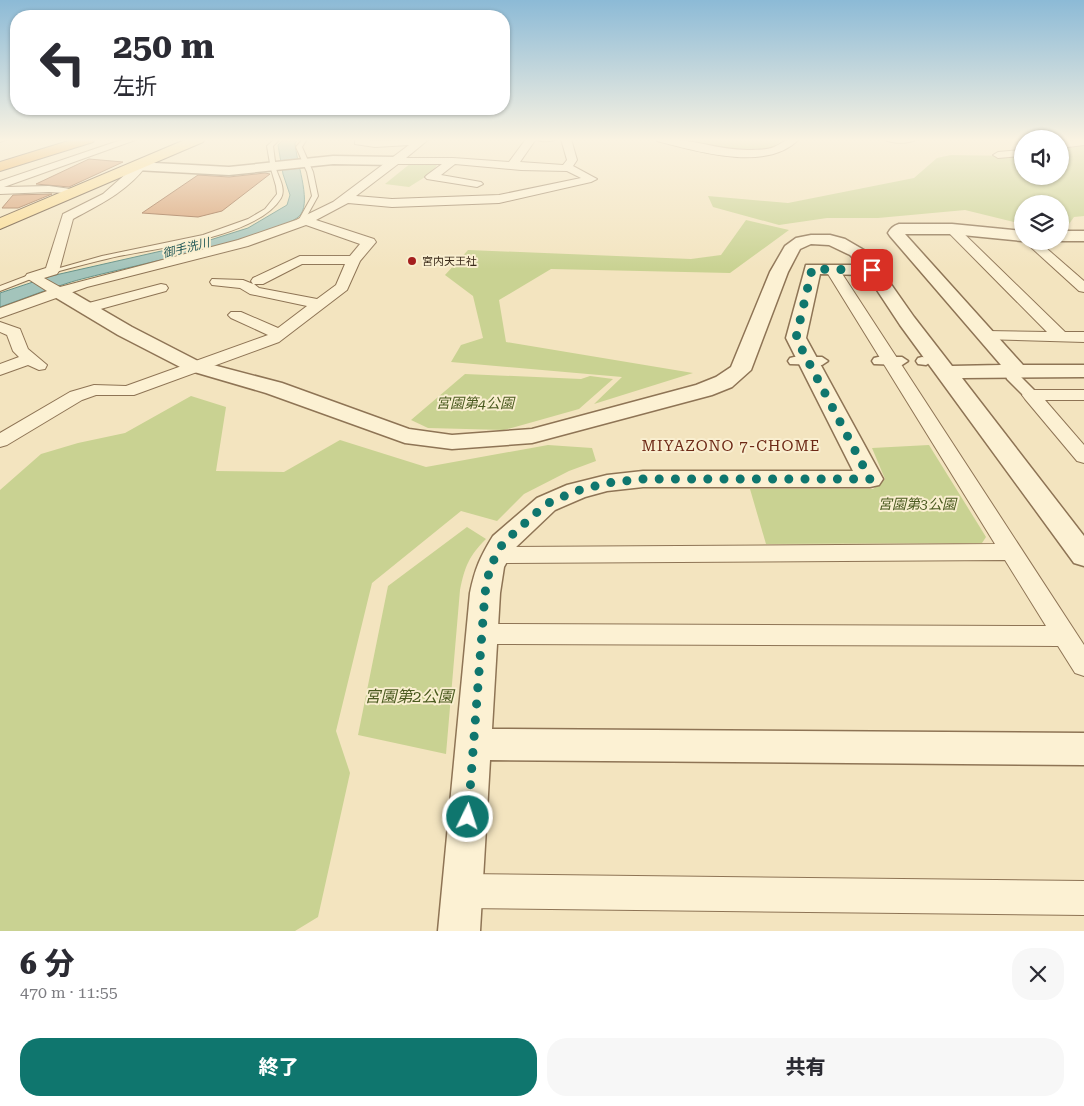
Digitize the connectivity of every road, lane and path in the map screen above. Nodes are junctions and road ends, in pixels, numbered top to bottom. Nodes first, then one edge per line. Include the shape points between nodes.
1 (98, 182) edge
2 (123, 182) edge
3 (279, 182) edge
4 (311, 182) edge
5 (367, 182) edge
6 (467, 182) edge
7 (575, 182) edge
8 (477, 184) dead end
9 (0, 191) edge
10 (74, 192) junction
11 (346, 199) junction
12 (429, 202) junction
13 (409, 214) dead end
14 (303, 222) junction
15 (0, 224) edge
16 (952, 229) junction
17 (1014, 235) edge
18 (1069, 236) edge
19 (1084, 236) edge
20 (1040, 250) edge
21 (354, 260) junction
22 (832, 270) junction
23 (872, 270) junction
24 (52, 271) junction
25 (34, 279) junction
26 (258, 281) dead end
27 (218, 282) dead end
28 (161, 288) dead end
29 (1084, 288) edge
30 (0, 289) edge
31 (57, 291) junction
32 (320, 304) junction
33 (86, 308) junction
34 (0, 313) edge
35 (236, 314) dead end
36 (0, 327) edge
37 (279, 334) junction
38 (986, 336) junction
39 (1060, 336) junction
40 (1084, 337) edge
41 (198, 367) junction
42 (0, 370) edge
43 (1084, 371) edge
44 (946, 372) junction
45 (1014, 374) junction
46 (1031, 395) junction
47 (1084, 395) edge
48 (0, 441) edge
49 (1084, 457) edge
50 (1012, 552) junction
51 (497, 555) junction
52 (1084, 556) edge
53 (482, 634) junction
54 (1065, 636) junction
55 (1084, 666) edge
56 (473, 744) junction
57 (1084, 749) edge
58 (462, 891) junction
59 (1084, 898) edge
60 (459, 931) edge

1 - 10 main road
2 - 24 street via 107,196 67,217
3 - 24 lane via 278,198 252,220 197,238
4 - 14 lane via 315,196
5 - 11 street
6 - 8 street
7 - 12 street via 500,199
9 - 10 street
10 - 15 main road
11 - 12 street
11 - 14 street
12 - 13 street
14 - 21 street via 366,241
14 - 31 street via 242,243
16 - 17 street
16 - 38 street via 899,229 896,233
16 - 39 street
18 - 19 street
20 - 29 street
21 - 26 street via 300,260
21 - 32 street via 342,287
22 - 23 street
22 - 50 street
22 - 51 street via 812,269 796,338 870,479 643,479 607,483 576,491 546,504 503,543
23 - 41 street via 855,249 836,241 806,240 793,246 779,272 751,361 740,370 718,384 532,436 452,442 404,436 274,388
23 - 44 street
24 - 25 street
25 - 30 lane
25 - 31 street
27 - 32 street via 243,284 254,291
28 - 33 street
31 - 33 street
31 - 34 street
32 - 37 street
33 - 41 street
35 - 37 street
36 - 42 street via 14,332 21,351 34,362
37 - 41 street
38 - 39 street
38 - 45 street
39 - 40 street
41 - 48 street via 128,392 85,392
43 - 45 street
44 - 45 street
44 - 52 street
45 - 46 street
46 - 47 street
46 - 49 street
50 - 51 street
50 - 54 street
51 - 53 street via 490,567 485,593
53 - 54 street
53 - 56 street
54 - 55 street
56 - 57 street
56 - 58 street
58 - 59 street
58 - 60 street

